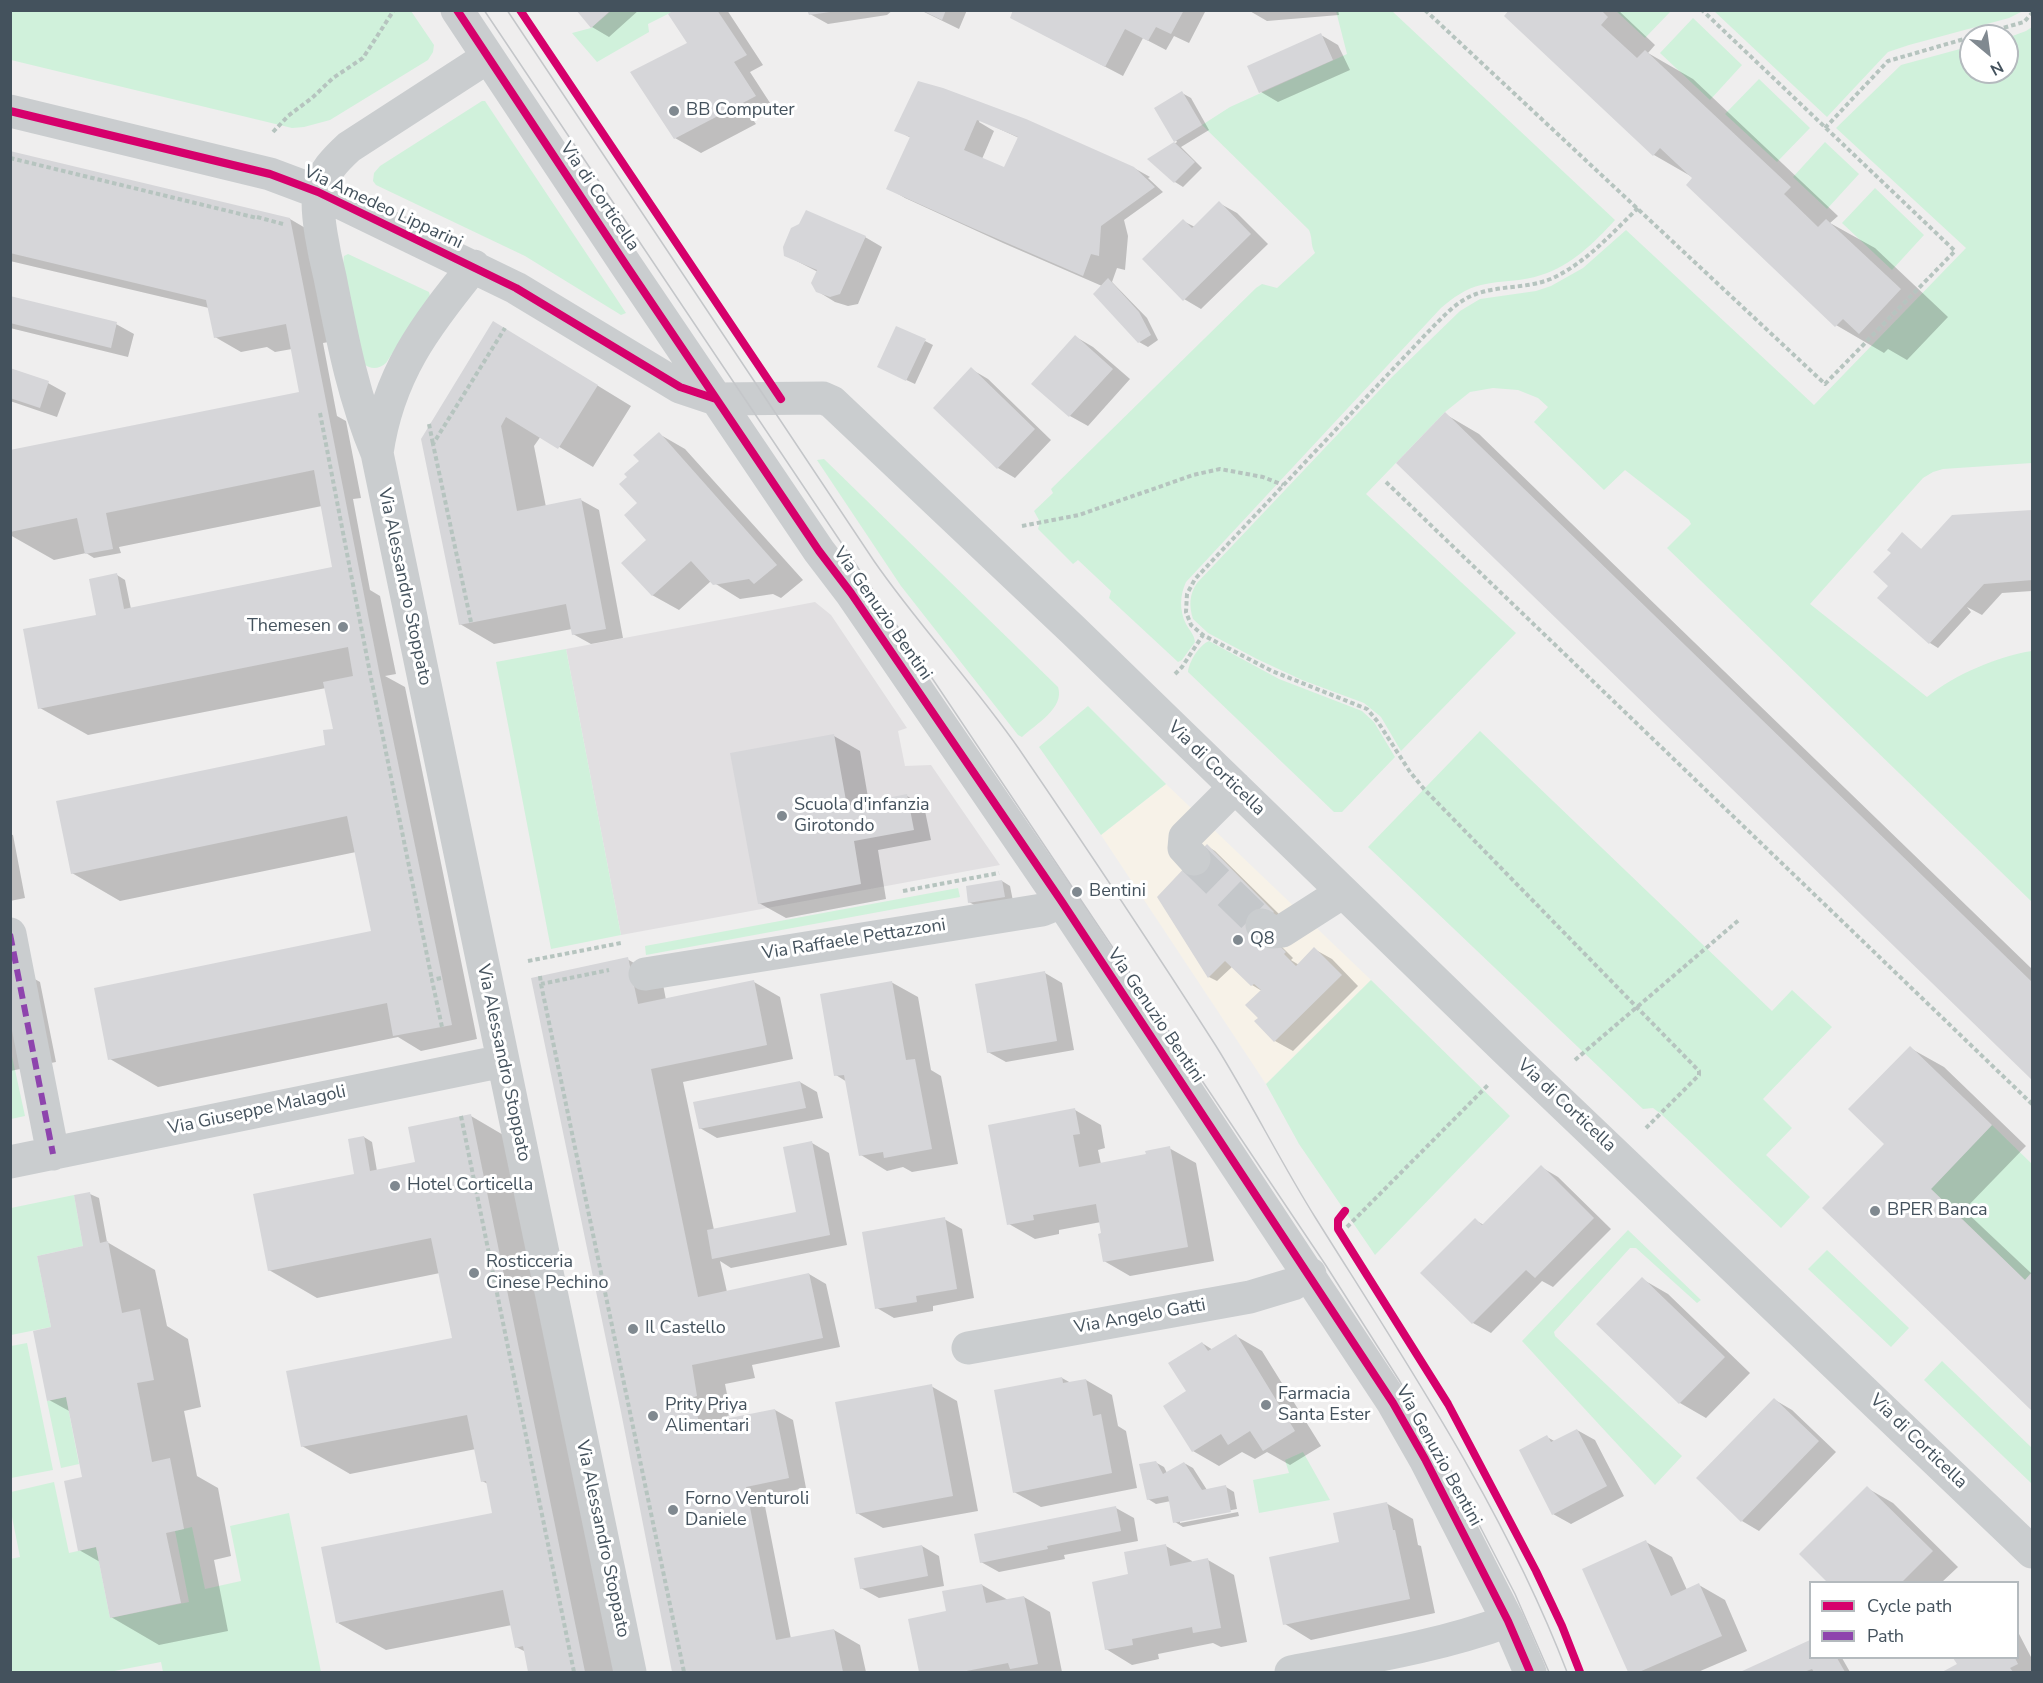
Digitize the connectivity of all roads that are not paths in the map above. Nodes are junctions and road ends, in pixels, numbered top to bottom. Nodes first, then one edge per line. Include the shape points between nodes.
1 (457, 10) edge
2 (488, 57) junction
3 (10, 111) edge
4 (318, 192) junction
5 (474, 266) junction
6 (716, 399) junction
7 (377, 453) junction
8 (1235, 787) junction
9 (1194, 859) tunnel mouth
10 (1343, 892) junction
11 (1062, 903) junction
12 (1262, 925) tunnel mouth
13 (10, 934) edge
14 (632, 971) road end
15 (503, 1061) junction
16 (53, 1154) junction
17 (10, 1162) edge
18 (1310, 1274) junction
19 (968, 1348) dead end
20 (2029, 1547) edge
21 (1508, 1621) junction
22 (630, 1672) edge
23 (1291, 1672) edge
24 (1530, 1672) edge

1 - 2 street, Via di Corticella
2 - 4 street via 349,147 326,172
2 - 6 street, Via di Corticella
3 - 4 street, Via Amedeo Lipparini via 270,174
4 - 5 street, Via Amedeo Lipparini
4 - 7 street, Via Alessandro Stoppato via 325,254 350,377
5 - 6 street, Via Amedeo Lipparini via 526,293 680,387
5 - 7 street, Via Alessandro Stoppato via 419,337 391,392
6 - 8 street, Via di Corticella via 823,398 832,402
6 - 11 street, Via Genuzio Bentini
7 - 15 street, Via Alessandro Stoppato
8 - 9 street via 1185,837 1184,848
8 - 10 street, Via di Corticella
10 - 12 street via 1282,931 1272,932
10 - 20 street, Via di Corticella
11 - 14 street, Via Raffaele Pettazzoni via 1042,910
11 - 18 street, Via Genuzio Bentini
13 - 16 street
15 - 16 street, Via Giuseppe Malagoli
15 - 22 street, Via Alessandro Stoppato
16 - 17 street, Via Giuseppe Malagoli
18 - 19 street, Via Angelo Gatti via 1250,1297
18 - 21 street, Via Genuzio Bentini via 1411,1432
21 - 23 street via 1434,1644
21 - 24 street, Via Genuzio Bentini

